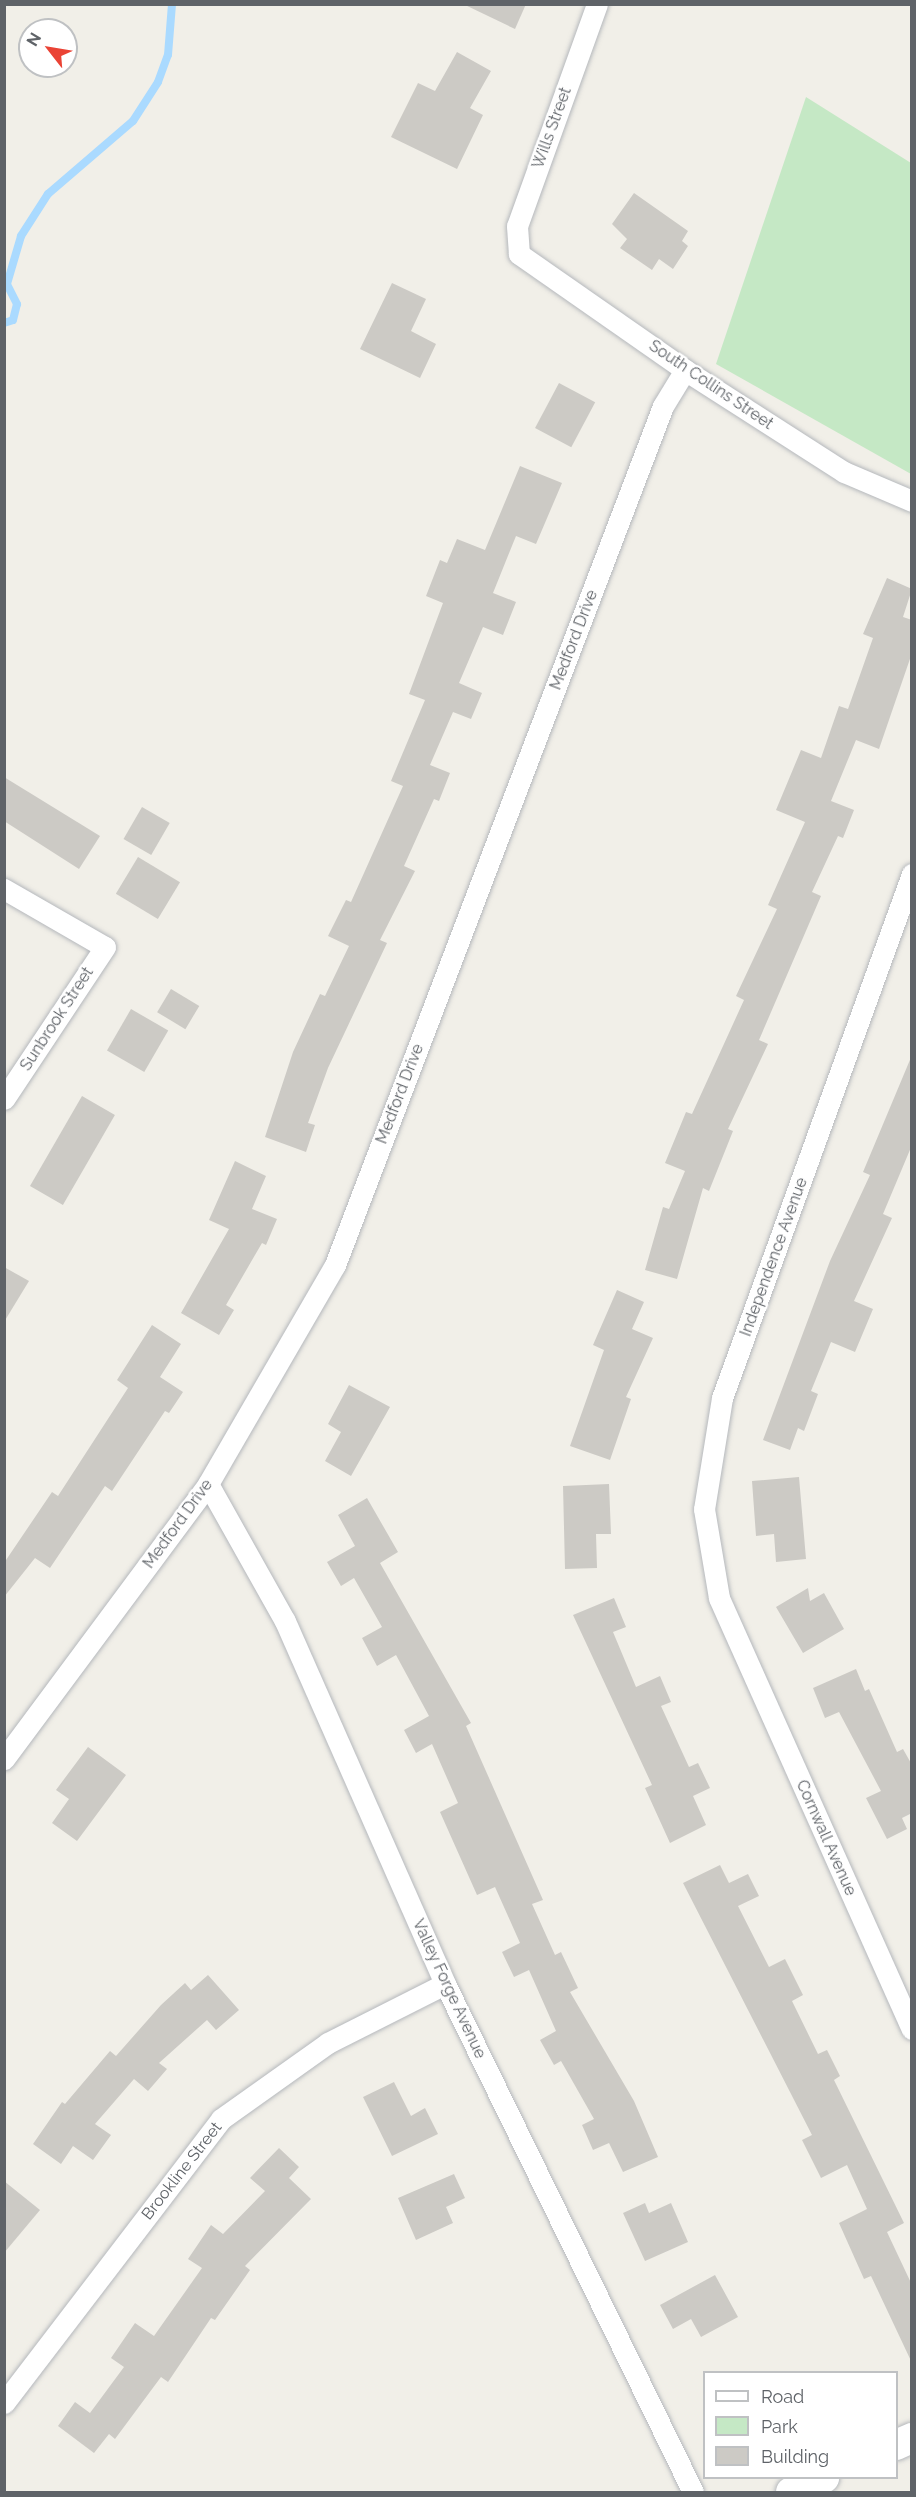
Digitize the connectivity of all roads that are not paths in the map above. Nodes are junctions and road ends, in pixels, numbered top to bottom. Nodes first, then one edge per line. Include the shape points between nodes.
1 (597, 4) edge
2 (519, 254) joint
3 (685, 370) junction
4 (912, 501) edge
5 (912, 874) edge
6 (4, 889) edge
7 (4, 1099) edge
8 (208, 1484) junction
9 (740, 1647) joint
10 (4, 1759) edge
11 (445, 1984) junction
12 (912, 2029) edge
13 (4, 2403) edge
14 (912, 2438) edge
15 (898, 2445) edge
16 (823, 2479) edge
17 (693, 2493) edge
18 (792, 2493) edge

1 - 2 street, Wills Street via 517,226
2 - 3 street, South Collins Street
3 - 4 street, South Collins Street via 844,472
3 - 8 street, Medford Drive via 663,406 335,1265
5 - 9 street, Independence Avenue via 722,1398 704,1509 719,1598
6 - 7 street, Sunbrook Street via 105,947
8 - 10 street, Medford Drive
8 - 11 street, Valley Forge Avenue via 285,1621
9 - 12 street, Cornwall Avenue
11 - 13 street, Brookline Street via 328,2043 221,2119
11 - 17 street, Valley Forge Avenue
14 - 15 street
16 - 18 street

